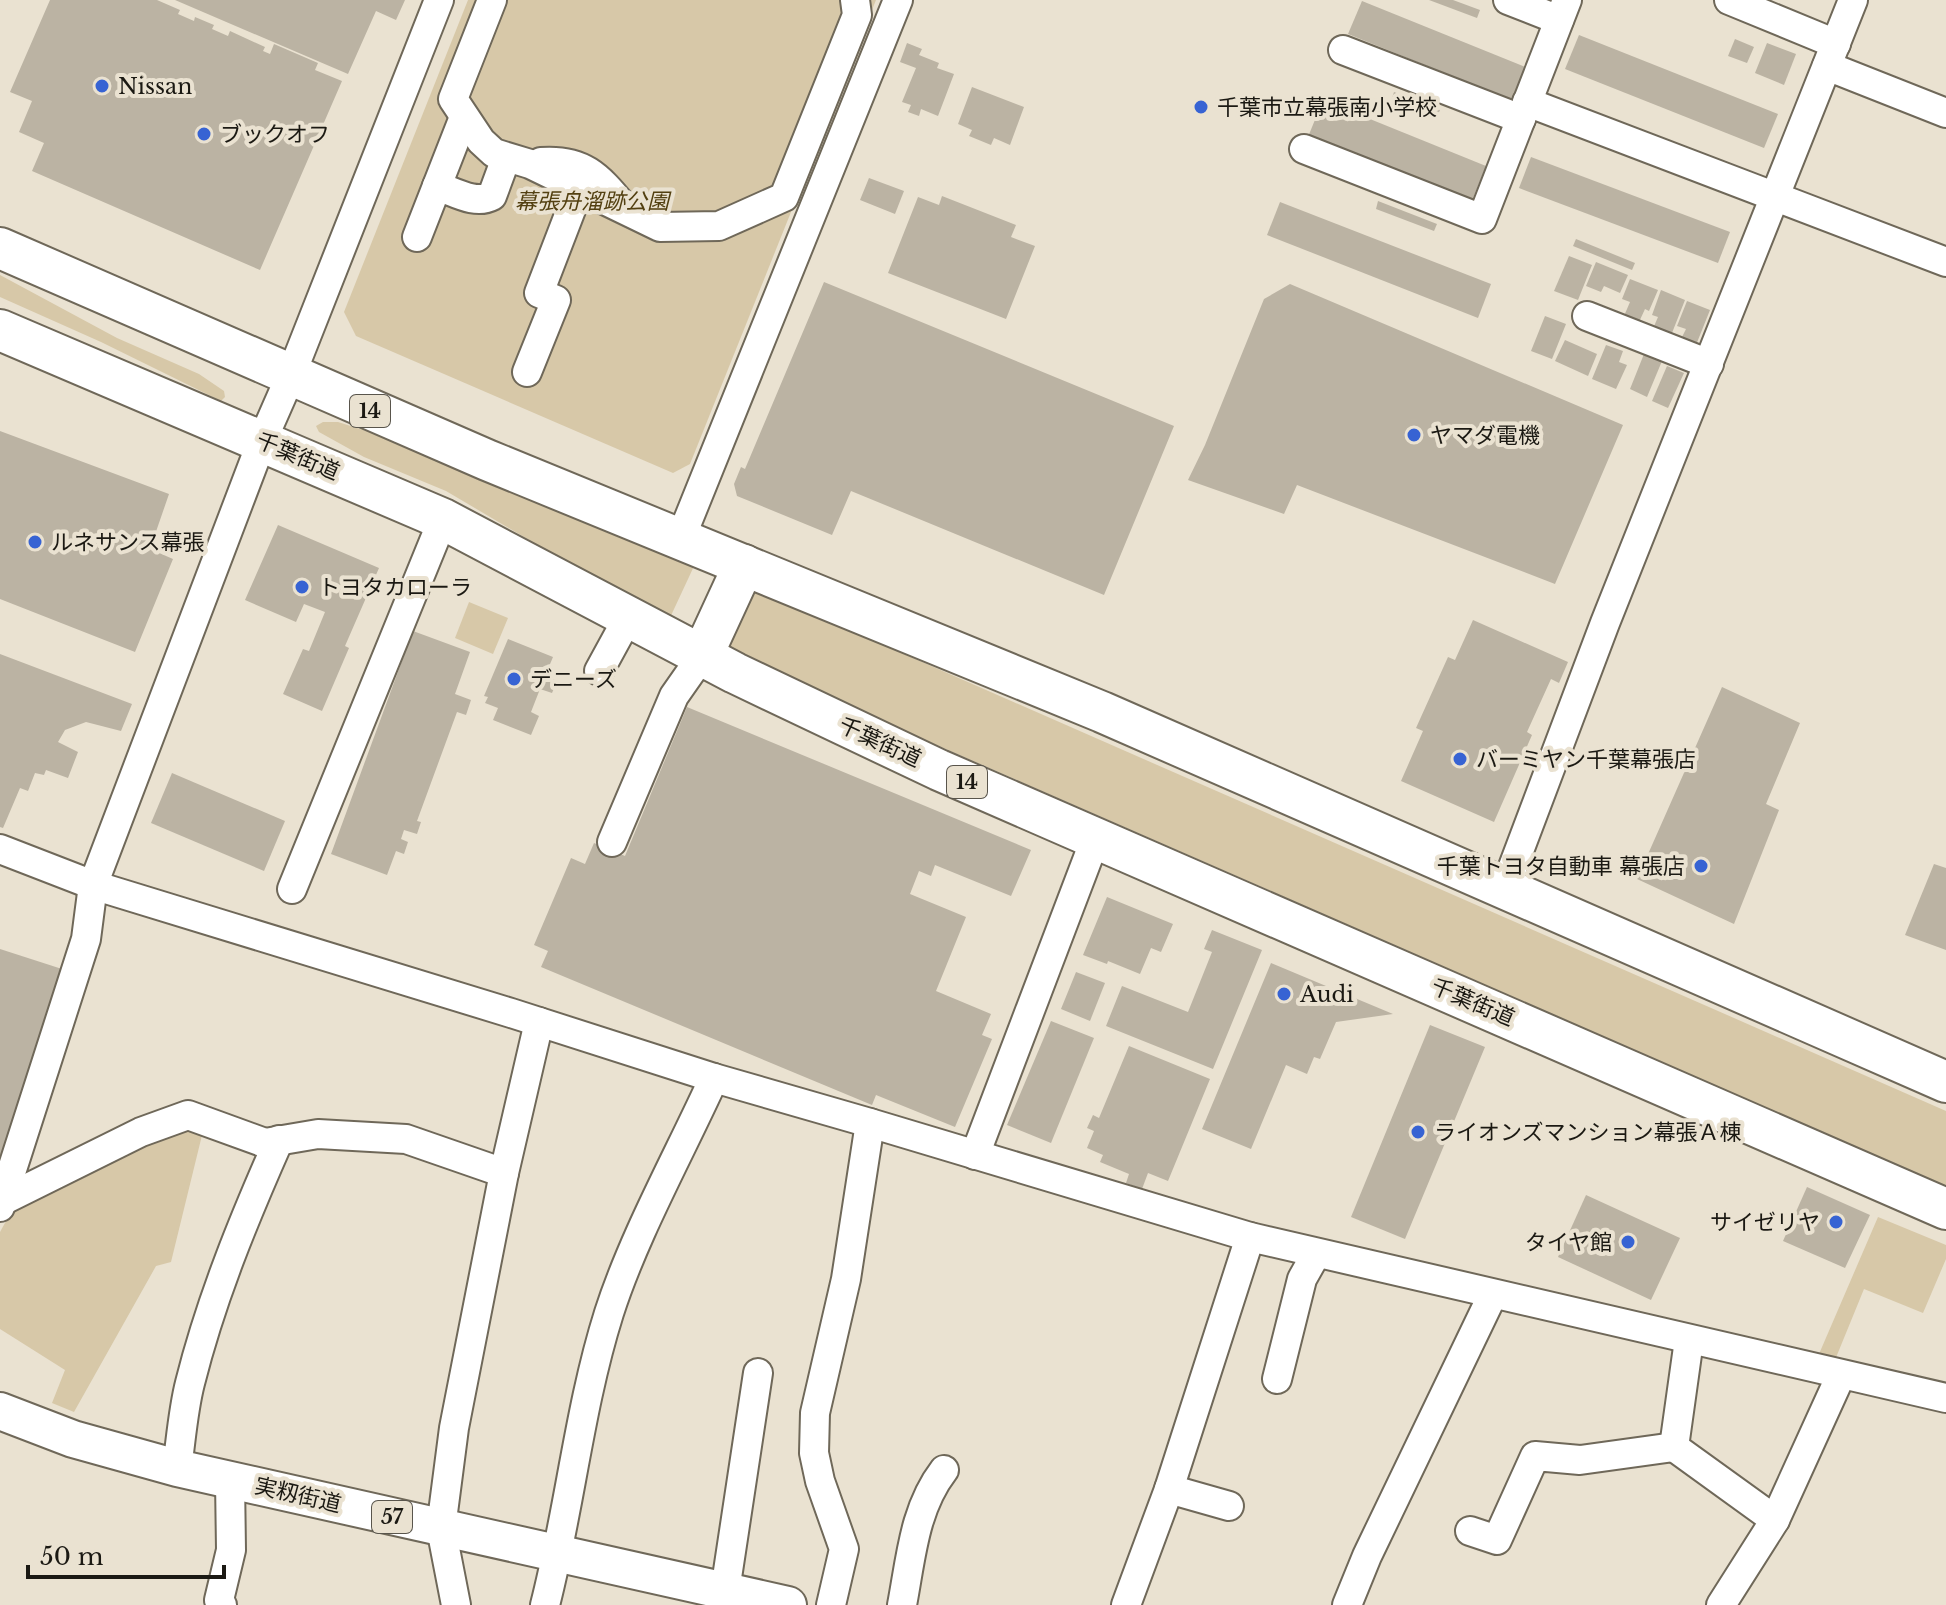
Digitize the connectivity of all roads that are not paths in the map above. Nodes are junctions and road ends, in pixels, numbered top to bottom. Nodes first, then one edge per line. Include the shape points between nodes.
1 (439, 0) edge
2 (492, 0) edge
3 (855, 0) edge
4 (898, 0) edge
5 (1508, 0) edge
6 (1729, 0) edge
7 (1853, 0) edge
8 (1563, 10) edge
9 (1343, 50) dead end
10 (1832, 55) junction
11 (450, 102) junction
12 (1524, 111) junction
13 (1946, 113) edge
14 (1304, 149) dead end
15 (518, 161) junction
16 (437, 186) junction
17 (579, 189) junction
18 (1776, 196) junction
19 (632, 215) junction
20 (417, 237) dead end
21 (0, 248) edge
22 (1946, 262) edge
23 (1587, 316) dead end
24 (0, 330) edge
25 (1709, 364) junction
26 (527, 372) dead end
27 (291, 375) junction
28 (262, 441) junction
29 (443, 519) junction
30 (680, 540) junction
31 (744, 565) junction
32 (629, 616) junction
33 (702, 656) junction
34 (599, 671) dead end
35 (1096, 837) junction
36 (612, 842) dead end
37 (0, 849) edge
38 (93, 885) junction
39 (1505, 888) junction
40 (292, 889) dead end
41 (539, 1022) junction
42 (714, 1078) junction
43 (1946, 1082) edge
44 (870, 1123) junction
45 (279, 1140) junction
46 (975, 1155) junction
47 (504, 1173) junction
48 (2, 1203) edge
49 (1946, 1209) edge
50 (1250, 1237) junction
51 (1316, 1254) junction
52 (1493, 1294) junction
53 (1689, 1340) junction
54 (758, 1373) dead end
55 (1841, 1375) junction
56 (1277, 1379) dead end
57 (1946, 1398) edge
58 (0, 1411) edge
59 (1674, 1447) junction
60 (177, 1468) junction
61 (944, 1470) dead end
62 (230, 1480) junction
63 (1169, 1489) junction
64 (1229, 1506) dead end
65 (1775, 1520) junction
66 (441, 1528) junction
67 (1470, 1531) dead end
68 (559, 1553) junction
69 (725, 1591) junction
70 (219, 1603) edge
71 (456, 1605) edge
72 (545, 1605) edge
73 (788, 1605) edge
74 (831, 1605) edge
75 (902, 1605) edge
76 (1126, 1605) edge
77 (1347, 1605) edge
78 (1721, 1605) edge

1 - 27 street
2 - 11 street
3 - 19 street via 857,15 784,197 719,226 660,227
4 - 30 street
5 - 8 street
6 - 10 street
7 - 10 street
8 - 12 street
9 - 12 street
10 - 13 street
10 - 18 street
11 - 15 street via 494,153
11 - 16 street
12 - 14 street via 1482,219
12 - 18 street
15 - 16 street via 488,199 479,201
15 - 17 street
15 - 19 street via 586,168
16 - 20 street
17 - 19 street
17 - 26 street via 539,293 556,300
18 - 22 street
18 - 25 street
21 - 27 highway, 14
23 - 25 street
24 - 28 highway, 千葉街道 / 14
25 - 39 street
27 - 28 street
27 - 30 highway, 14
28 - 29 highway, 千葉街道 / 14
28 - 38 street
29 - 32 highway, 千葉街道 / 14
29 - 40 street
30 - 31 highway, 14
31 - 33 highway
31 - 39 highway, 14 via 1102,712
32 - 33 highway, 千葉街道 / 14
32 - 34 street
33 - 35 highway, 千葉街道 / 14 via 939,770
33 - 36 street via 674,696
35 - 46 street
35 - 49 highway, 千葉街道 / 14
37 - 38 street
38 - 41 street
38 - 48 street via 86,939
39 - 43 highway, 14
41 - 42 street
41 - 47 street
42 - 44 street
42 - 68 street via 609,1313 585,1408
44 - 46 street
44 - 74 street via 846,1279 815,1413 814,1453 844,1549
45 - 47 street via 318,1134 406,1139
45 - 48 street via 265,1143 188,1115 127,1138
45 - 60 street via 240,1227 209,1317 189,1386
46 - 50 street
47 - 66 street via 454,1428
50 - 51 street
50 - 63 street
51 - 52 street
51 - 56 street via 1302,1279
52 - 53 street
52 - 77 street
53 - 55 street
53 - 59 street
54 - 69 street
55 - 57 street
55 - 65 street
58 - 60 main road, 実籾街道 / 57 via 73,1439
59 - 65 street
59 - 67 street via 1580,1460 1535,1456 1497,1540
60 - 62 main road, 実籾街道 / 57
61 - 75 street via 917,1521
62 - 66 main road, 実籾街道 / 57
62 - 70 street via 231,1550
63 - 64 street
63 - 76 street
65 - 78 street
66 - 68 main road, 実籾街道 / 57
66 - 71 street
68 - 69 main road, 実籾街道 / 57
68 - 72 street
69 - 73 main road, 実籾街道 / 57

